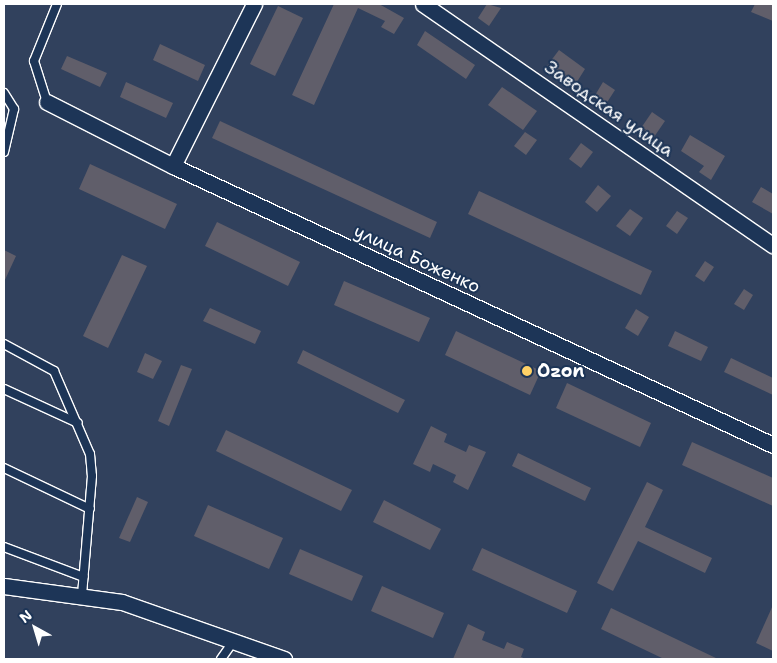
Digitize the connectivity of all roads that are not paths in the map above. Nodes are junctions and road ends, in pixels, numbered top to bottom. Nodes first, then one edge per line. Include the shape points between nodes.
1 (57, 4) edge
2 (254, 4) edge
3 (423, 4) edge
4 (4, 93) edge
5 (47, 102) joint
6 (4, 152) edge
7 (173, 166) junction
8 (773, 245) edge
9 (4, 344) edge
10 (4, 390) edge
11 (78, 423) junction
12 (773, 444) edge
13 (4, 468) edge
14 (90, 509) junction
15 (4, 547) edge
16 (84, 577) junction
17 (4, 586) edge
18 (82, 595) junction
19 (232, 642) junction
20 (221, 659) edge
21 (284, 659) edge

1 - 5 lane via 34,61
2 - 7 street
3 - 8 street, Заводская улица
4 - 6 lane via 14,109
5 - 7 street, улица Боженко
7 - 12 street, улица Боженко
9 - 11 lane via 54,371
10 - 11 lane
11 - 14 lane via 90,454
13 - 14 lane
14 - 16 lane
15 - 16 lane
16 - 18 lane
17 - 18 street
18 - 19 street via 122,602
19 - 20 lane
19 - 21 street

